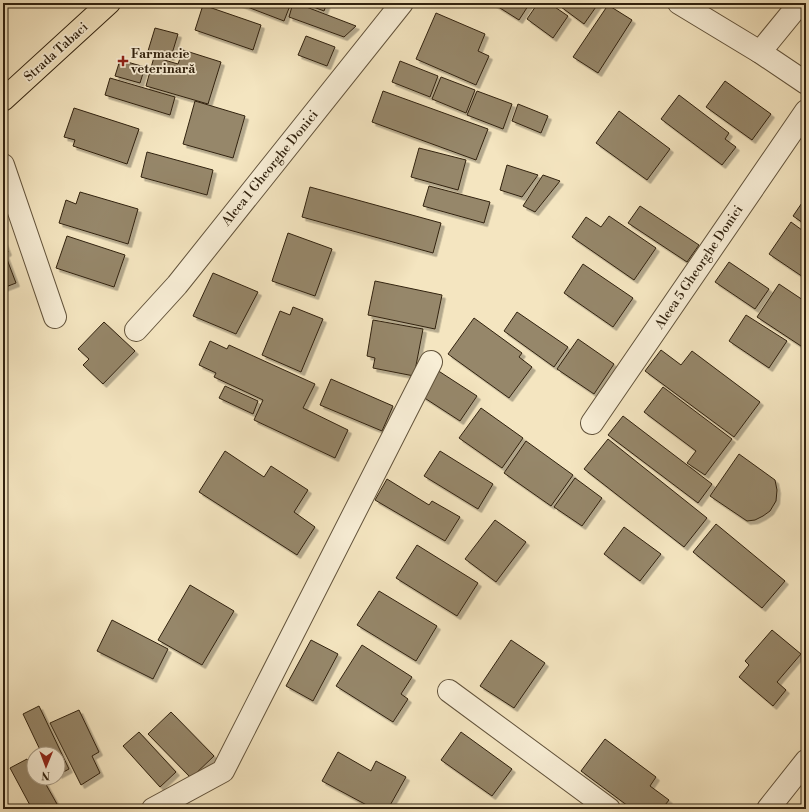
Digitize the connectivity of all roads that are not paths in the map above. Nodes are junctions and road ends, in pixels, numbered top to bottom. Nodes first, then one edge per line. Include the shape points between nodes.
1 (109, 3) edge
2 (402, 3) edge
3 (679, 3) edge
4 (800, 3) edge
5 (706, 9) edge
6 (760, 52) junction
7 (806, 83) edge
8 (3, 100) edge
9 (806, 110) edge
10 (3, 165) edge
11 (55, 317) dead end
12 (136, 330) dead end
13 (431, 362) dead end
14 (592, 423) dead end
15 (449, 691) dead end
16 (806, 761) edge
17 (153, 809) edge
18 (610, 809) edge
19 (768, 809) edge

1 - 8 main road, Strada Tabaci
2 - 12 street, Aleea 1 Gheorghe Donici via 177,285
3 - 5 street
4 - 6 street
5 - 6 street
6 - 7 street
9 - 14 street, Aleea 5 Gheorghe Donici
10 - 11 street
13 - 17 street via 222,771
15 - 18 street
16 - 19 street

